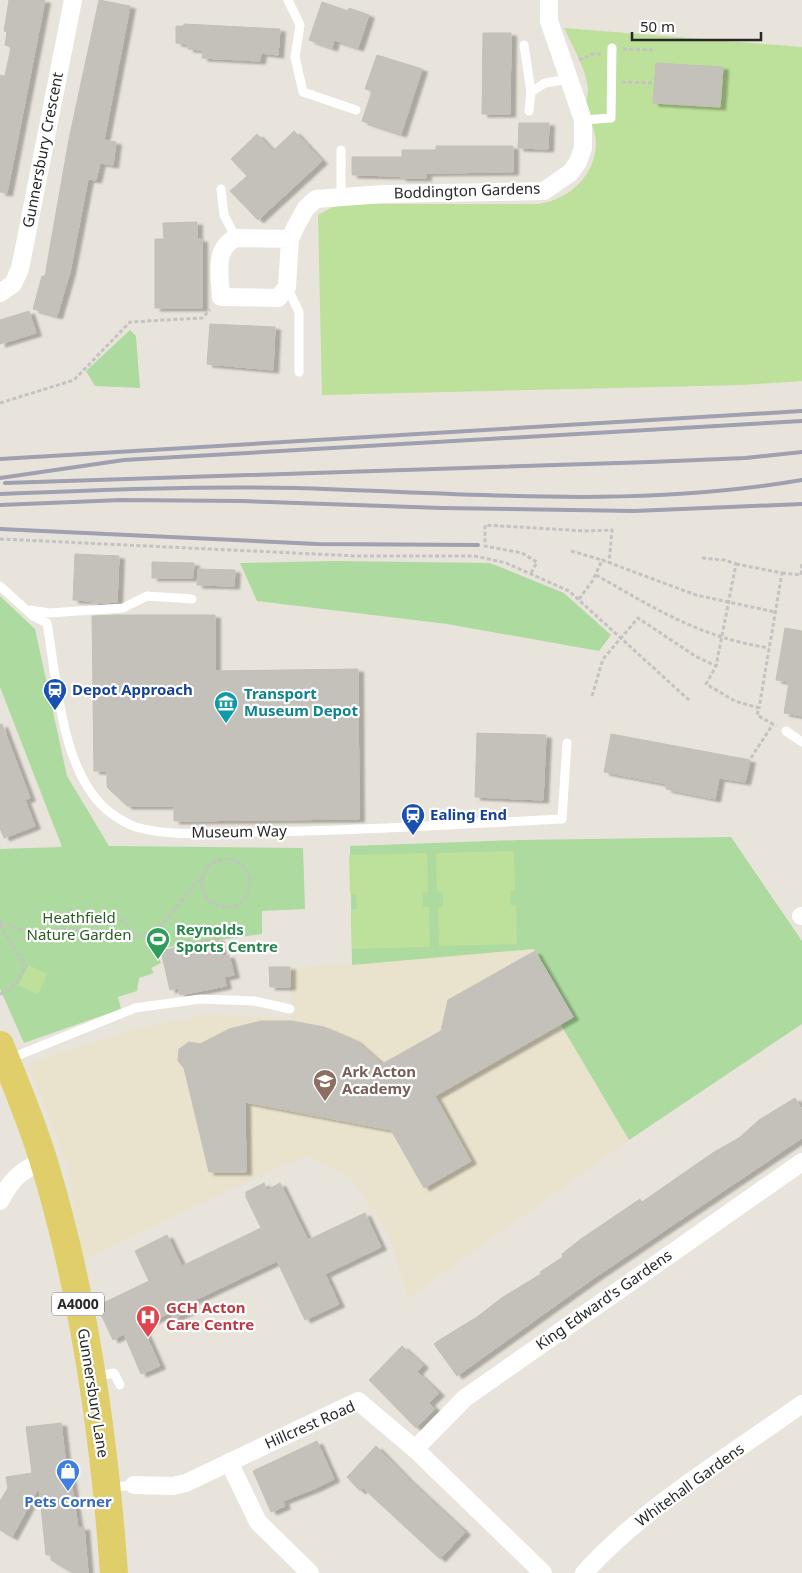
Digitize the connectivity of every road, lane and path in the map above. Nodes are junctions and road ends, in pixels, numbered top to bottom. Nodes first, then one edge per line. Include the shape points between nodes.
1 (73, 0) edge
2 (288, 0) edge
3 (549, 0) edge
4 (524, 45) dead end
5 (655, 50) dead end
6 (612, 52) junction
7 (579, 60) dead end
8 (569, 79) junction
9 (612, 82) junction
10 (654, 83) dead end
11 (531, 92) junction
12 (356, 110) dead end
13 (529, 111) dead end
14 (583, 120) junction
15 (341, 150) dead end
16 (221, 189) dead end
17 (341, 197) junction
18 (236, 238) junction
19 (290, 239) junction
20 (288, 287) junction
21 (0, 293) edge
22 (221, 297) junction
23 (300, 372) dead end
24 (0, 403) edge
25 (0, 539) edge
26 (571, 551) dead end
27 (702, 558) dead end
28 (602, 560) junction
29 (608, 563) junction
30 (736, 564) junction
31 (802, 564) edge
32 (782, 572) junction
33 (531, 573) junction
34 (596, 575) junction
35 (0, 586) edge
36 (192, 599) dead end
37 (579, 600) junction
38 (728, 603) junction
39 (28, 609) junction
40 (775, 612) junction
41 (620, 638) junction
42 (722, 638) junction
43 (769, 648) junction
44 (716, 666) junction
45 (592, 696) dead end
46 (690, 701) dead end
47 (759, 708) junction
48 (773, 724) junction
49 (786, 732) joint
50 (802, 742) edge
51 (567, 743) dead end
52 (751, 758) dead end
53 (203, 877) junction
54 (0, 924) edge
55 (0, 994) edge
56 (290, 1009) dead end
57 (3, 1052) edge
58 (43, 1160) junction
59 (802, 1162) edge
60 (0, 1201) edge
61 (91, 1378) junction
62 (120, 1385) dead end
63 (802, 1404) edge
64 (415, 1449) junction
65 (229, 1462) junction
66 (121, 1486) junction
67 (114, 1573) edge
68 (310, 1573) edge
69 (543, 1573) edge
70 (584, 1573) edge

1 - 21 street, Gunnersbury Crescent via 20,269 14,284
2 - 12 lane via 300,25 295,57 303,92
3 - 8 street, Boddington Gardens via 549,21
4 - 11 lane
5 - 6 path
6 - 7 path via 593,54
6 - 9 lane
8 - 11 lane via 545,83
8 - 14 street, Boddington Gardens
9 - 10 path
9 - 14 lane via 611,118
11 - 13 lane
14 - 17 street, Boddington Gardens via 583,148 578,162 570,174 544,191
15 - 17 lane
16 - 18 lane via 224,215
17 - 19 street, Boddington Gardens via 316,199 303,214
18 - 19 street
18 - 22 street via 228,242 220,256
19 - 20 street, Boddington Gardens
20 - 22 street via 278,298
20 - 23 lane via 299,312
22 - 24 path via 202,318 130,322 74,380
25 - 33 path via 357,556 475,556
26 - 28 path
27 - 30 path
28 - 29 path
28 - 34 path
29 - 33 path via 612,530 485,525 484,546 522,554 537,562
29 - 38 path via 696,595
30 - 32 path
30 - 38 path
31 - 32 path via 801,575
32 - 40 path
33 - 37 path via 569,591
34 - 37 path
34 - 42 path via 668,616
35 - 39 lane, Museum Way
36 - 39 lane via 147,596 123,608 49,613
37 - 41 path
38 - 40 path
38 - 42 path
39 - 51 lane, Museum Way via 33,616 47,623 67,741 77,768 91,793 107,811 135,826 174,833 353,831 562,819
40 - 43 path
41 - 44 path via 638,618
41 - 45 path via 603,659
41 - 46 path
42 - 43 path
42 - 44 path
43 - 47 path
44 - 47 path via 706,684 735,701
47 - 48 path via 757,715
48 - 49 path
48 - 52 path
49 - 50 lane
53 - 53 path via 212,864 236,860 248,871 250,887 243,901 221,907 204,893
53 - 54 path via 156,932 134,937 125,921 114,919 104,920 96,926 94,933 61,928 45,933 26,932
54 - 55 path via 26,967 15,985
56 - 57 lane via 254,1001 200,999 135,1008
57 - 58 main road, Gunnersbury Lane / A4000
58 - 60 street via 20,1172 10,1182
58 - 61 main road, Gunnersbury Lane / A4000 via 70,1263
59 - 64 street, King Edward's Gardens via 465,1398
61 - 62 lane via 114,1373
61 - 66 main road, Gunnersbury Lane / A4000
63 - 70 street, Whitehall Gardens via 644,1517 609,1545
64 - 65 street, Hillcrest Road via 358,1401
64 - 69 street, Hillcrest Road
65 - 66 street, Hillcrest Road via 173,1486
65 - 68 street via 258,1522
66 - 67 main road, Gunnersbury Lane / A4000

